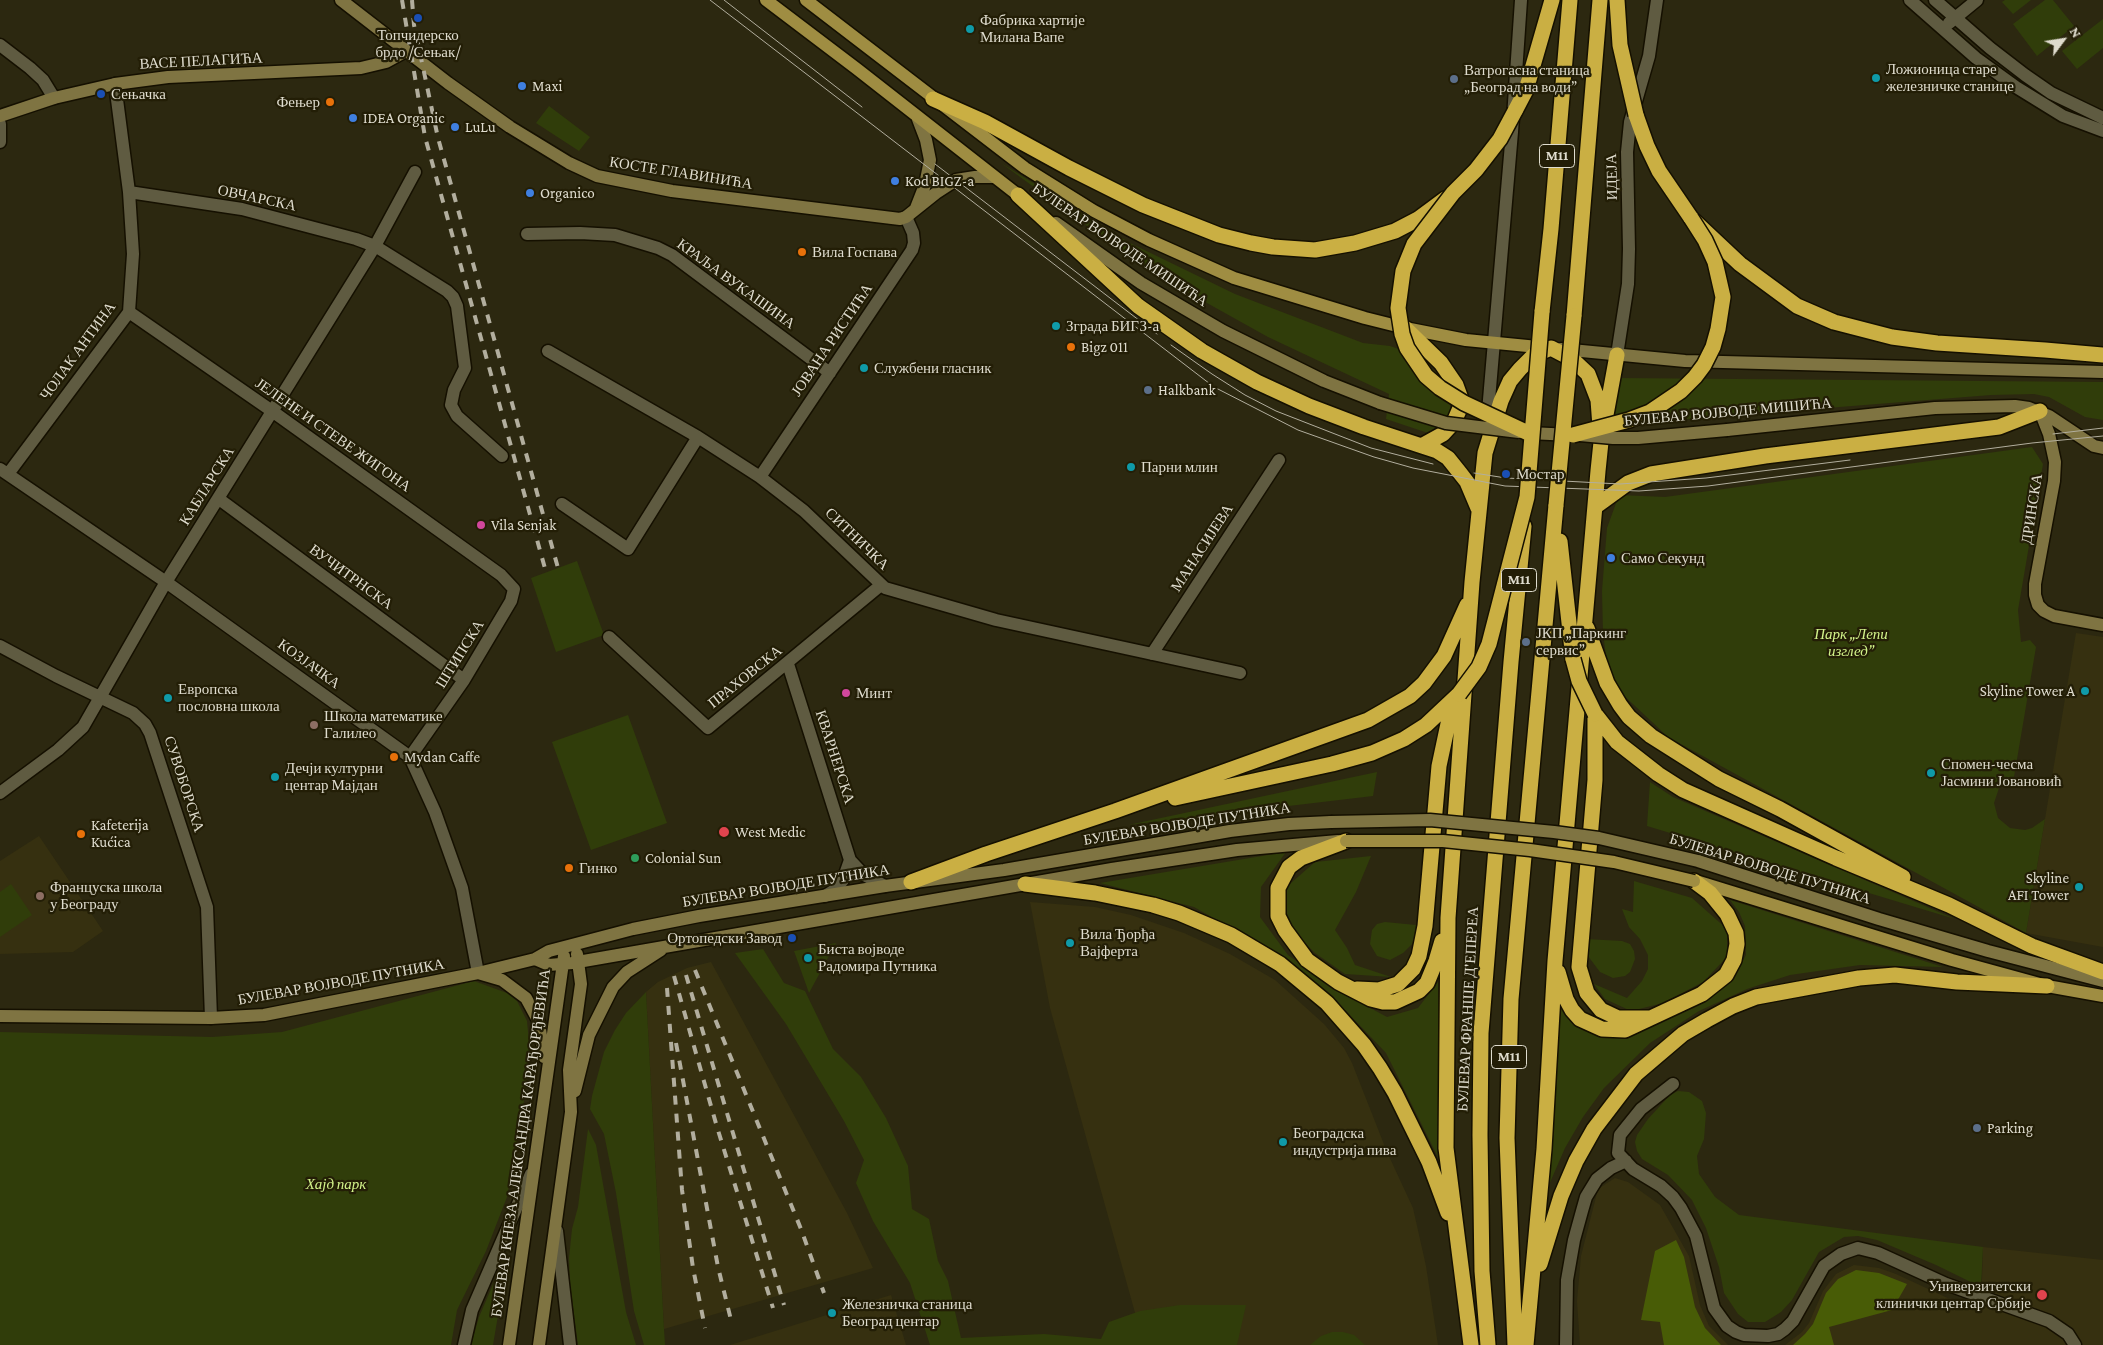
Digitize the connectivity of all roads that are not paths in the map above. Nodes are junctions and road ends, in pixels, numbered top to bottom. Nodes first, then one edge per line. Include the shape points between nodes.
1 (341, 0) edge
2 (766, 0) edge
3 (806, 0) edge
4 (1521, 0) edge
5 (1552, 0) edge
6 (1570, 0) edge
7 (1600, 0) edge
8 (1617, 0) edge
9 (1657, 0) edge
10 (1910, 0) edge
11 (1976, 0) edge
12 (1942, 2) edge
13 (1929, 16) junction
14 (1955, 18) junction
15 (1943, 28) junction
16 (0, 46) edge
17 (406, 51) junction
18 (115, 84) junction
19 (54, 98) junction
20 (934, 99) junction
21 (0, 116) edge
22 (918, 118) junction
23 (2103, 118) edge
24 (0, 124) edge
25 (2103, 131) edge
26 (0, 142) edge
27 (415, 172) dead end
28 (994, 177) junction
29 (129, 192) junction
30 (1454, 193) junction
31 (1018, 195) junction
32 (911, 213) junction
33 (1691, 218) junction
34 (527, 234) dead end
35 (375, 246) junction
36 (129, 312) junction
37 (1405, 328) junction
38 (1493, 344) junction
39 (1550, 348) junction
40 (548, 351) dead end
41 (1617, 355) junction
42 (2103, 356) edge
43 (2103, 372) edge
44 (830, 373) junction
45 (272, 411) junction
46 (2040, 411) junction
47 (1528, 433) junction
48 (1573, 435) junction
49 (698, 437) junction
50 (1601, 442) junction
51 (1423, 445) junction
52 (2103, 448) edge
53 (1486, 453) junction
54 (502, 456) dead end
55 (1279, 460) dead end
56 (4, 472) edge
57 (760, 477) junction
58 (1527, 497) junction
59 (219, 499) junction
60 (562, 504) dead end
61 (1556, 505) junction
62 (1595, 507) junction
63 (1478, 510) junction
64 (166, 582) junction
65 (881, 585) junction
66 (514, 589) joint
67 (1472, 592) junction
68 (1585, 620) junction
69 (2103, 624) edge
70 (610, 637) dead end
71 (0, 646) edge
72 (1152, 654) junction
73 (788, 664) junction
74 (1240, 673) dead end
75 (464, 680) junction
76 (1459, 694) junction
77 (100, 697) junction
78 (1595, 714) junction
79 (410, 757) junction
80 (0, 793) edge
81 (1115, 811) junction
82 (1346, 841) junction
83 (850, 860) junction
84 (1694, 881) junction
85 (911, 882) junction
86 (1025, 884) junction
87 (885, 886) junction
88 (825, 896) junction
89 (1949, 905) junction
90 (1448, 918) junction
91 (570, 945) junction
92 (667, 946) junction
93 (535, 959) junction
94 (1555, 961) junction
95 (579, 962) junction
96 (563, 964) junction
97 (2103, 972) edge
98 (478, 973) junction
99 (2103, 981) edge
100 (2046, 986) junction
101 (1352, 988) junction
102 (2103, 996) edge
103 (0, 1016) edge
104 (211, 1018) junction
105 (1650, 1018) junction
106 (546, 1072) junction
107 (1673, 1084) dead end
108 (571, 1112) junction
109 (1626, 1161) junction
110 (534, 1167) junction
111 (556, 1223) junction
112 (1460, 1249) junction
113 (1531, 1294) junction
114 (464, 1345) edge
115 (509, 1345) edge
116 (539, 1345) edge
117 (570, 1345) edge
118 (1471, 1345) edge
119 (1488, 1345) edge
120 (1515, 1345) edge
121 (1526, 1345) edge
122 (1566, 1345) edge
123 (2075, 1345) edge

1 - 17 main road, КОСТЕ ГЛАВИНИЋА
2 - 22 main road, БУЛЕВАР ВОЈВОДЕ МИШИЋА
3 - 20 main road, БУЛЕВАР ВОЈВОДЕ МИШИЋА
4 - 38 street
5 - 30 highway, bridge via 1526,90 1516,111 1500,139
6 - 58 highway, M11, bridge
7 - 61 highway, M11, bridge
8 - 33 highway, bridge via 1620,45 1646,146
9 - 41 street, ИДЕЈА via 1649,56 1630,122 1627,152 1628,275
10 - 13 street
11 - 14 street
12 - 13 street
12 - 14 street
13 - 15 street
14 - 15 street
14 - 23 street via 2044,89
15 - 25 street via 1976,58 2022,91 2063,116
16 - 19 street via 43,80
17 - 18 main road, ВАСЕ ПЕЛАГИЋА via 386,62 361,68 168,77
17 - 32 main road, КОСТЕ ГЛАВИНИЋА via 510,127 569,163 598,176 672,191 890,218
18 - 19 main road, ВАСЕ ПЕЛАГИЋА
18 - 29 street, ЧОЛАК АНТИНА
19 - 21 main road, ВАСЕ ПЕЛАГИЋА
20 - 30 highway, bridge via 1144,205 1219,235 1273,247 1315,250 1396,231
20 - 37 main road, БУЛЕВАР ВОЈВОДЕ МИШИЋА via 1050,184 1149,240 1234,278
22 - 28 main road, БУЛЕВАР ВОЈВОДЕ МИШИЋА
22 - 32 main road via 930,160 925,185
24 - 26 street
27 - 35 street, КАБЛАРСКА
28 - 31 main road, БУЛЕВАР ВОЈВОДЕ МИШИЋА
28 - 32 main road via 956,180
29 - 35 street, ОВЧАРСКА via 242,209
29 - 36 street, ЧОЛАК АНТИНА via 133,254
30 - 47 highway, bridge via 1423,231 1408,257 1398,308 1402,334 1412,358 1440,388
31 - 47 main road, БУЛЕВАР ВОЈВОДЕ МИШИЋА, bridge via 1177,306 1324,381 1380,403 1446,423
31 - 51 highway via 1138,306 1202,351 1309,406
32 - 44 street, ЈОВАНА РИСТИЋА via 912,250
33 - 42 highway, bridge via 1740,264 1797,306 1834,322 1892,337 1937,343
33 - 48 highway, bridge via 1715,262 1722,297 1718,329 1704,365 1681,391 1650,412
34 - 44 street, КРАЉА ВУКАШИНА via 615,236 658,248 672,255
35 - 45 street, КАБЛАРСКА
35 - 54 street via 453,297 465,368 454,390 453,411
36 - 45 street, ЈЕЛЕНЕ И СТЕВЕ ЖИГОНА
36 - 56 street, ЧОЛАК АНТИНА
37 - 38 main road, БУЛЕВАР ВОЈВОДЕ МИШИЋА
37 - 51 highway via 1441,363 1460,396 1460,408 1454,422 1443,434
38 - 39 main road, БУЛЕВАР ВОЈВОДЕ МИШИЋА
38 - 53 street
39 - 41 main road, БУЛЕВАР ВОЈВОДЕ МИШИЋА
39 - 50 highway via 1572,359 1588,374 1598,400
39 - 53 highway via 1534,356 1510,381
40 - 49 street, СИТНИЧКА
41 - 43 main road, БУЛЕВАР ВОЈВОДЕ МИШИЋА via 1685,360
41 - 50 highway
44 - 57 street, ЈОВАНА РИСТИЋА
45 - 59 street, КАБЛАРСКА
45 - 66 street, ЈЕЛЕНЕ И СТЕВЕ ЖИГОНА via 501,575
46 - 48 main road, БУЛЕВАР ВОЈВОДЕ МИШИЋА, bridge via 2015,406 1936,408 1638,438
46 - 52 main road, БУЛЕВАР ВОЈВОДЕ МИШИЋА via 2094,446
46 - 62 highway via 1999,427 1650,474 1628,483
46 - 69 main road, ДРИНСКА via 2055,462 2035,595 2044,611 2065,619
47 - 48 main road, БУЛЕВАР ВОЈВОДЕ МИШИЋА, bridge
49 - 57 street, СИТНИЧКА
49 - 60 street via 628,549
50 - 62 highway
51 - 63 highway via 1437,451 1455,466 1467,482
53 - 63 highway
55 - 72 street, МАНАСИЈЕВА
56 - 64 street, КОЗЈАЧКА
57 - 65 street, СИТНИЧКА via 827,531
58 - 76 highway, bridge via 1489,644 1479,667
58 - 119 highway, БУЛЕВАР ФРАНШЕ Д'ЕПЕРЕА / M11, bridge via 1481,1041 1482,1271
59 - 64 street, КАБЛАРСКА
59 - 75 street, ВУЧИТРНСКА
61 - 78 highway, bridge via 1573,659
61 - 120 highway, M11, bridge via 1511,999 1506,1138
62 - 68 highway
63 - 67 highway
64 - 77 street, КАБЛАРСКА
64 - 79 street, КОЗЈАЧКА
65 - 72 street, СИТНИЧКА via 996,620
65 - 73 street, ПРАХОВСКА
66 - 75 street, ШТИПСКА via 511,601
67 - 81 highway via 1438,666 1396,706 1368,720
67 - 90 highway
68 - 89 highway via 1607,683 1629,717 1651,736 1719,779 1886,867
68 - 94 highway
70 - 73 street, ПРАХОВСКА via 708,728
71 - 77 street, СУВОБОРСКА
72 - 74 street, СИТНИЧКА
73 - 83 street, КВАРНЕРСКА
75 - 79 street, ШТИПСКА
76 - 81 highway via 1426,726 1372,753
76 - 101 highway, bridge via 1449,719 1439,766 1425,926 1419,956 1406,978 1390,988
77 - 80 street, КАБЛАРСКА via 75,736
77 - 104 street, СУВОБОРСКА via 139,718 150,733 207,907
78 - 89 highway via 1617,742 1684,790
78 - 105 highway, bridge via 1595,780 1579,967 1587,993 1609,1015
79 - 98 street via 462,888
81 - 85 highway
82 - 84 main road, БУЛЕВАР ВОЈВОДЕ ПУТНИКА, bridge via 1442,841 1530,850 1614,862
82 - 86 main road, БУЛЕВАР ВОЈВОДЕ ПУТНИКА via 1238,850
82 - 101 highway via 1301,858 1289,867 1278,888 1277,902 1278,916 1285,930 1306,960
83 - 87 street, КВАРНЕРСКА via 864,875
83 - 88 street via 844,880
84 - 100 main road, БУЛЕВАР ВОЈВОДЕ ПУТНИКА
84 - 105 highway via 1717,900 1732,923 1737,944 1734,960 1726,975 1702,994
85 - 87 main road, БУЛЕВАР ВОЈВОДЕ ПУТНИКА
85 - 99 main road, БУЛЕВАР ВОЈВОДЕ ПУТНИКА, bridge via 1004,870 1230,831 1331,822 1430,820 1599,838 1698,861 1879,919
86 - 92 main road, БУЛЕВАР ВОЈВОДЕ ПУТНИКА
86 - 112 highway via 1095,893 1179,913 1231,934 1303,982 1327,1003 1364,1045 1395,1093 1439,1184
87 - 88 main road, БУЛЕВАР ВОЈВОДЕ ПУТНИКА
88 - 91 main road, БУЛЕВАР ВОЈВОДЕ ПУТНИКА via 633,929
89 - 97 highway via 2032,946
90 - 101 highway via 1431,975 1419,991 1395,1002 1384,1002
90 - 112 highway via 1446,1148
91 - 93 main road, БУЛЕВАР ВОЈВОДЕ ПУТНИКА
91 - 95 main road
91 - 96 main road, БУЛЕВАР КНЕЗА АЛЕКСАНДРА КАРАЂОРЂЕВИЋА
92 - 95 main road, БУЛЕВАР ВОЈВОДЕ ПУТНИКА
92 - 108 main road via 627,972 608,994 585,1046
93 - 96 main road, БУЛЕВАР ВОЈВОДЕ ПУТНИКА
93 - 98 main road, БУЛЕВАР ВОЈВОДЕ ПУТНИКА
94 - 105 highway via 1566,999 1580,1019 1602,1029 1619,1031
94 - 113 highway via 1544,1149
95 - 96 main road, БУЛЕВАР ВОЈВОДЕ ПУТНИКА
95 - 108 main road via 580,984 569,1070
96 - 106 main road, БУЛЕВАР КНЕЗА АЛЕКСАНДРА КАРАЂОРЂЕВИЋА
98 - 104 main road, БУЛЕВАР ВОЈВОДЕ ПУТНИКА via 264,1015
98 - 106 main road via 502,980 526,998 539,1022
100 - 102 main road, БУЛЕВАР ВОЈВОДЕ ПУТНИКА
100 - 113 highway via 1894,975 1858,978 1756,997 1707,1020 1636,1074 1594,1129 1561,1196
103 - 104 main road, БУЛЕВАР ВОЈВОДЕ ПУТНИКА
106 - 110 main road, БУЛЕВАР КНЕЗА АЛЕКСАНДРА КАРАЂОРЂЕВИЋА
107 - 109 street via 1641,1109 1620,1134 1618,1153
108 - 111 main road
109 - 122 street via 1597,1179 1586,1197 1572,1246 1567,1280
109 - 123 street via 1661,1186 1685,1214 1698,1243 1714,1308 1727,1326 1744,1336 1768,1336 1785,1329 1793,1321 1824,1266 1841,1254 1858,1248 2049,1321 2068,1334
110 - 114 street via 472,1310
110 - 115 main road, БУЛЕВАР КНЕЗА АЛЕКСАНДРА КАРАЂОРЂЕВИЋА
111 - 116 main road
111 - 117 street
112 - 118 highway
113 - 121 highway

